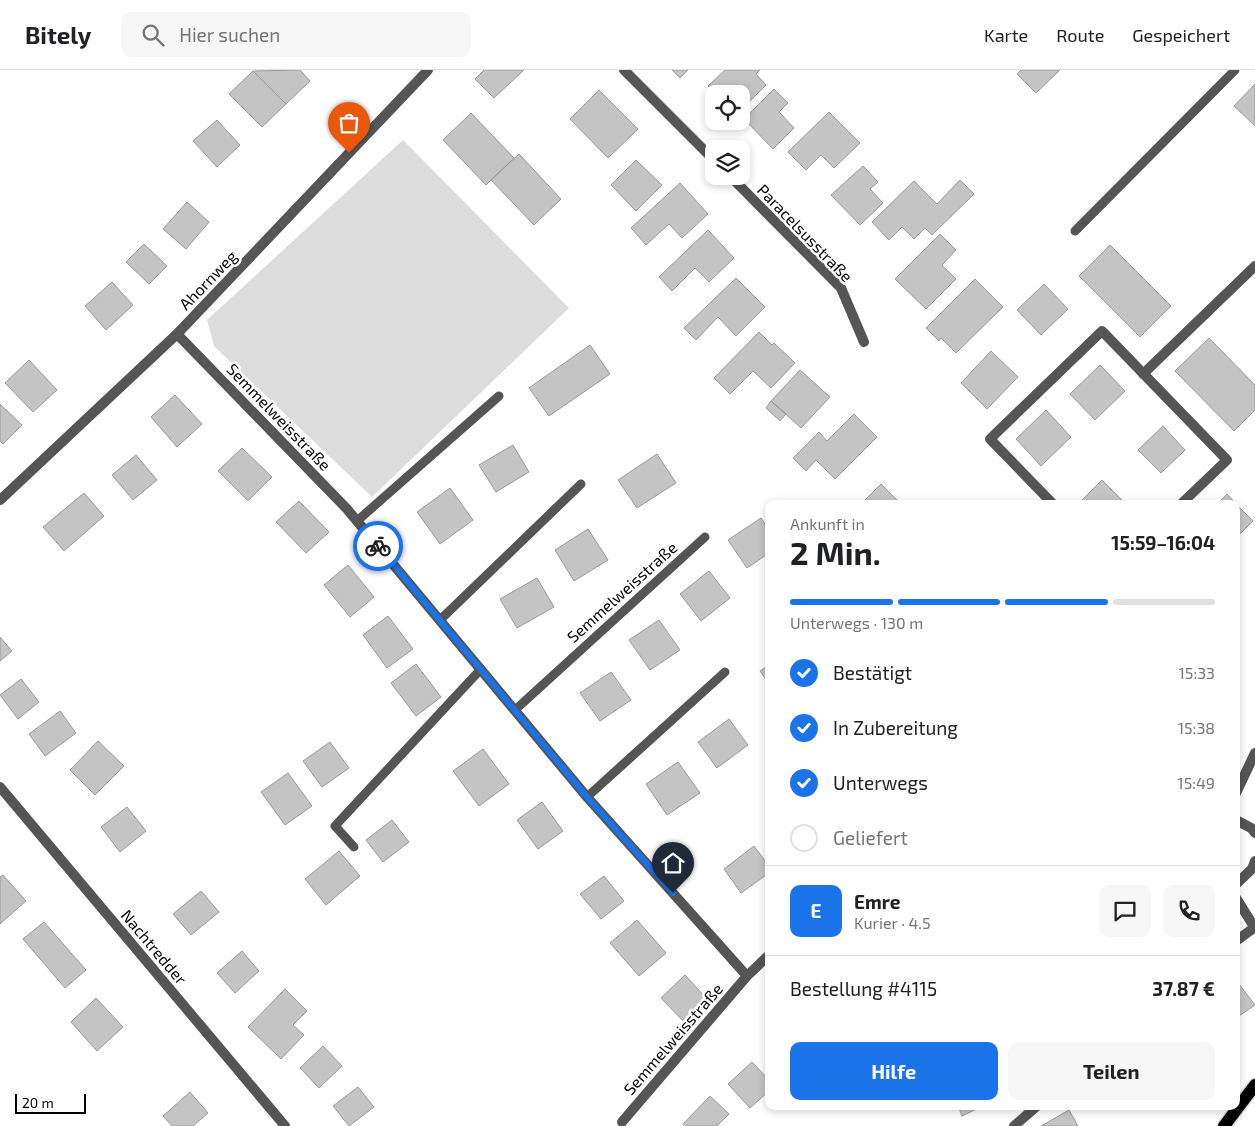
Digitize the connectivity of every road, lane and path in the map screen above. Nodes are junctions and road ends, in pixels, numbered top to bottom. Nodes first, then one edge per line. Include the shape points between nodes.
1 (428, 70) edge
2 (624, 70) edge
3 (1235, 70) edge
4 (705, 151) edge
5 (739, 185) edge
6 (1075, 231) dead end
7 (1255, 266) edge
8 (177, 334) junction
9 (864, 342) dead end
10 (1143, 374) junction
11 (499, 396) dead end
12 (581, 484) dead end
13 (0, 500) edge
14 (1049, 500) edge
15 (1185, 500) edge
16 (357, 521) junction
17 (705, 537) dead end
18 (440, 620) junction
19 (481, 669) junction
20 (725, 672) dead end
21 (515, 710) junction
22 (1255, 753) edge
23 (1240, 785) edge
24 (0, 787) edge
25 (587, 797) junction
26 (1240, 822) edge
27 (1255, 833) edge
28 (354, 847) dead end
29 (1255, 861) edge
30 (1240, 880) edge
31 (1240, 904) edge
32 (1255, 927) edge
33 (1240, 938) edge
34 (765, 959) edge
35 (747, 976) junction
36 (1255, 1085) edge
37 (1240, 1105) edge
38 (1032, 1110) edge
39 (1236, 1110) edge
40 (622, 1122) dead end
41 (285, 1126) edge
42 (1014, 1126) edge
43 (1224, 1126) edge

1 - 8 street, Ahornweg
2 - 4 street
3 - 6 lane
5 - 9 street, Paracelsusstraße via 841,288
7 - 10 street
8 - 13 street, Ahornweg
8 - 16 street, Semmelweisstraße
10 - 14 street via 1102,331 990,439
10 - 15 street via 1226,460
11 - 16 lane
12 - 18 lane
16 - 18 street, Semmelweisstraße
17 - 21 lane, Semmelweisstraße
18 - 19 street, Semmelweisstraße
19 - 21 street, Semmelweisstraße
19 - 28 lane via 335,826
20 - 25 lane
21 - 25 street, Semmelweisstraße
22 - 23 street
24 - 41 street, Nachtredder
25 - 35 street, Semmelweisstraße
26 - 27 street
29 - 30 street
31 - 32 street
32 - 33 street
34 - 35 street, Semmelweisstraße
35 - 40 street, Semmelweisstraße
36 - 37 main road
38 - 42 street
39 - 43 main road

